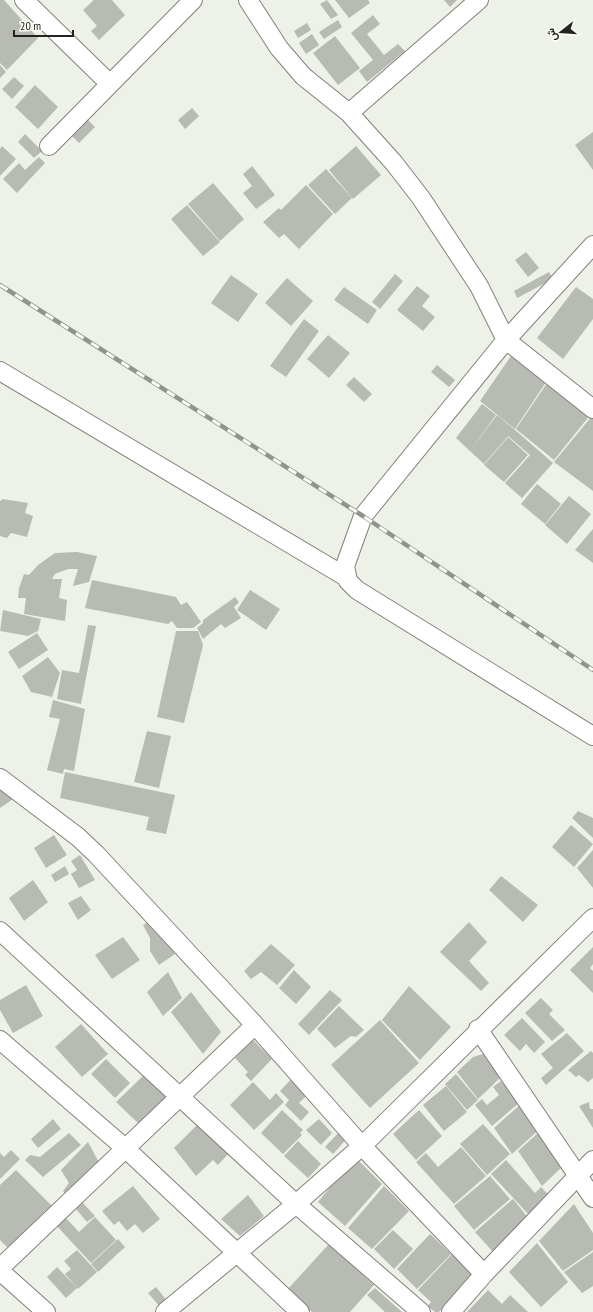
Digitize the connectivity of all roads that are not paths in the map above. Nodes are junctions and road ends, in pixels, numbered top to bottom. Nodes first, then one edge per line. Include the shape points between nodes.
1 (24, 0) edge
2 (193, 0) edge
3 (248, 0) edge
4 (479, 0) edge
5 (110, 84) junction
6 (348, 113) junction
7 (49, 146) dead end
8 (593, 245) edge
9 (506, 340) junction
10 (0, 371) edge
11 (593, 408) edge
12 (346, 576) junction
13 (593, 736) edge
14 (0, 778) edge
15 (593, 918) edge
16 (0, 931) edge
17 (255, 1025) junction
18 (478, 1029) junction
19 (0, 1040) edge
20 (178, 1096) junction
21 (362, 1146) junction
22 (125, 1148) junction
23 (593, 1160) edge
24 (579, 1175) junction
25 (593, 1198) edge
26 (296, 1204) junction
27 (237, 1252) junction
28 (0, 1269) edge
29 (484, 1274) junction
30 (46, 1312) edge
31 (165, 1312) edge
32 (300, 1312) edge
33 (421, 1312) edge
34 (451, 1312) edge

1 - 5 street
2 - 5 street
3 - 6 street via 279,48 299,71
4 - 6 street
5 - 7 street
6 - 9 street via 394,163 446,233 479,286
8 - 9 street
9 - 11 street
9 - 12 street via 363,516 346,559
10 - 12 street
12 - 13 street via 357,590
14 - 17 street via 96,854
15 - 18 street
16 - 20 street
17 - 20 street
17 - 21 street
18 - 21 street
18 - 24 street
19 - 22 street
20 - 22 street
20 - 26 street
21 - 26 street
21 - 29 street
22 - 27 street
22 - 28 street
23 - 24 street
24 - 25 street
24 - 29 street
26 - 27 street
26 - 33 street
27 - 31 street
27 - 32 street
28 - 30 street
29 - 34 street

